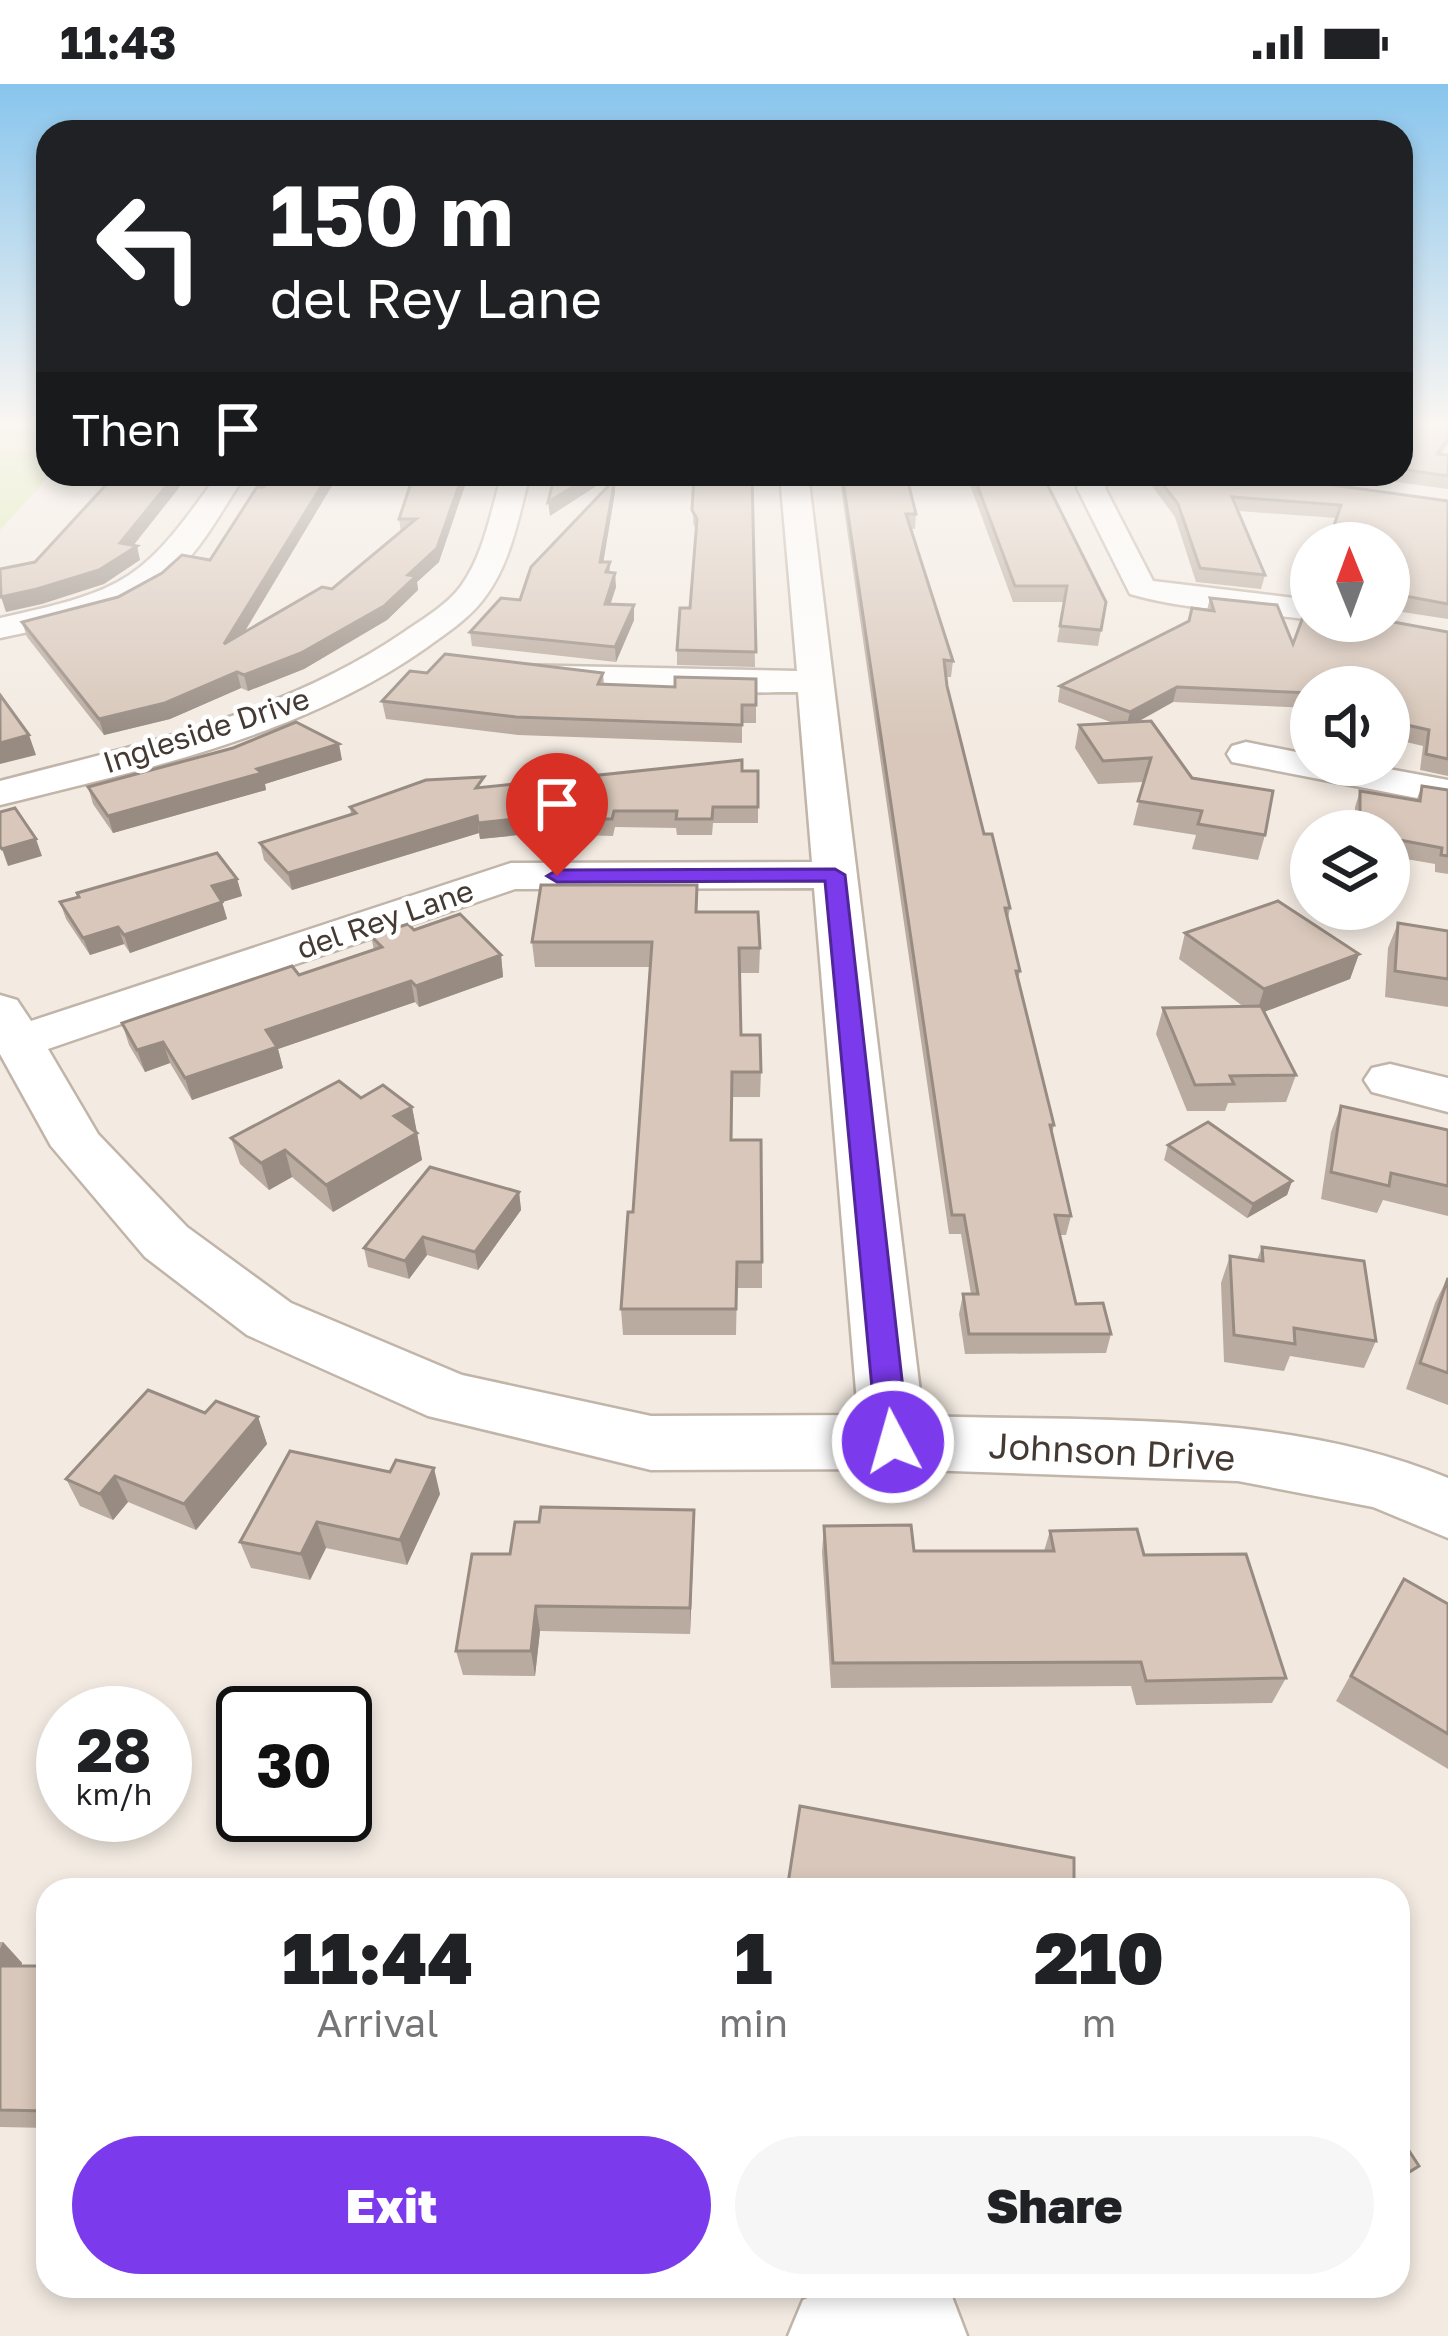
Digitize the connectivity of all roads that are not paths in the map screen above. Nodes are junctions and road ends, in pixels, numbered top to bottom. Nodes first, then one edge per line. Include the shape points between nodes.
1 (194, 527) edge
2 (501, 527) edge
3 (799, 527) edge
4 (1110, 527) edge
5 (1290, 607) edge
6 (0, 628) edge
7 (404, 649) junction
8 (443, 658) edge
9 (482, 666) edge
10 (815, 682) junction
11 (1246, 754) dead end
12 (1448, 792) edge
13 (0, 793) edge
14 (835, 875) junction
15 (10, 1026) edge
16 (1390, 1080) dead end
17 (1448, 1095) edge
18 (893, 1442) junction
19 (1448, 1509) edge

1 - 6 street via 142,585
2 - 7 street, Ingleside Drive via 489,568 468,598
3 - 10 street
4 - 5 street via 1141,587
7 - 8 street
7 - 13 street, Ingleside Drive via 239,726
9 - 10 street via 598,680
10 - 14 street
11 - 12 street
14 - 15 street, del Rey Lane via 511,876
14 - 18 street
15 - 18 street, Johnson Drive via 78,1146 166,1242 269,1319 451,1398 650,1443
16 - 17 street
18 - 19 street, Johnson Drive via 1238,1454 1383,1481

